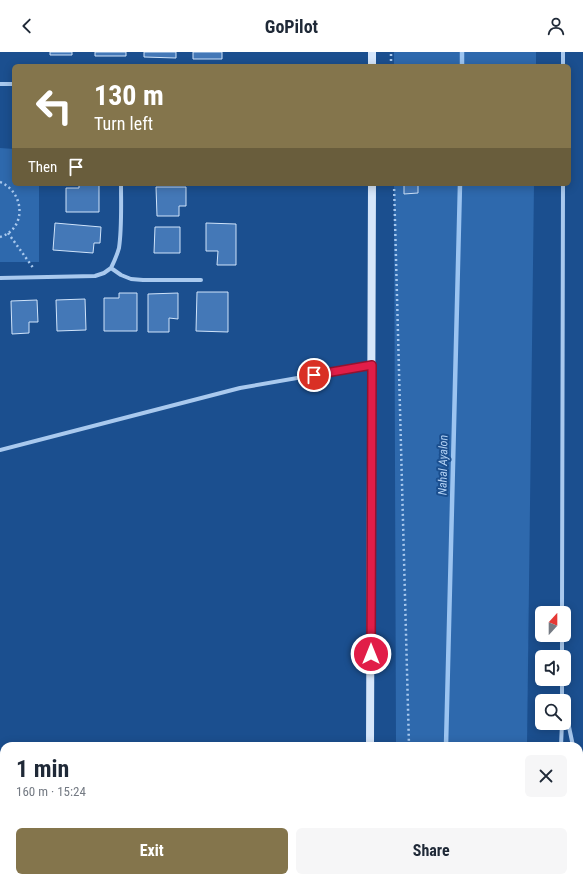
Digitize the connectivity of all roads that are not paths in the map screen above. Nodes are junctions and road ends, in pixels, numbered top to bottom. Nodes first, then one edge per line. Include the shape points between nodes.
1 (372, 52) edge
2 (564, 52) edge
3 (372, 64) edge
4 (563, 64) edge
5 (0, 84) edge
6 (12, 84) edge
7 (121, 186) edge
8 (372, 186) edge
9 (563, 186) edge
10 (111, 268) junction
11 (0, 278) edge
12 (201, 280) dead end
13 (372, 365) junction
14 (0, 450) edge
15 (562, 606) edge
16 (562, 730) edge
17 (569, 730) edge
18 (370, 742) edge
19 (561, 742) edge
20 (572, 742) edge

1 - 3 main road
2 - 4 street
5 - 6 street
7 - 10 street via 119,249
8 - 13 main road
9 - 15 street
10 - 11 street via 95,276
10 - 12 street via 131,279
13 - 14 street via 240,388
13 - 18 main road
16 - 19 street
17 - 20 street

